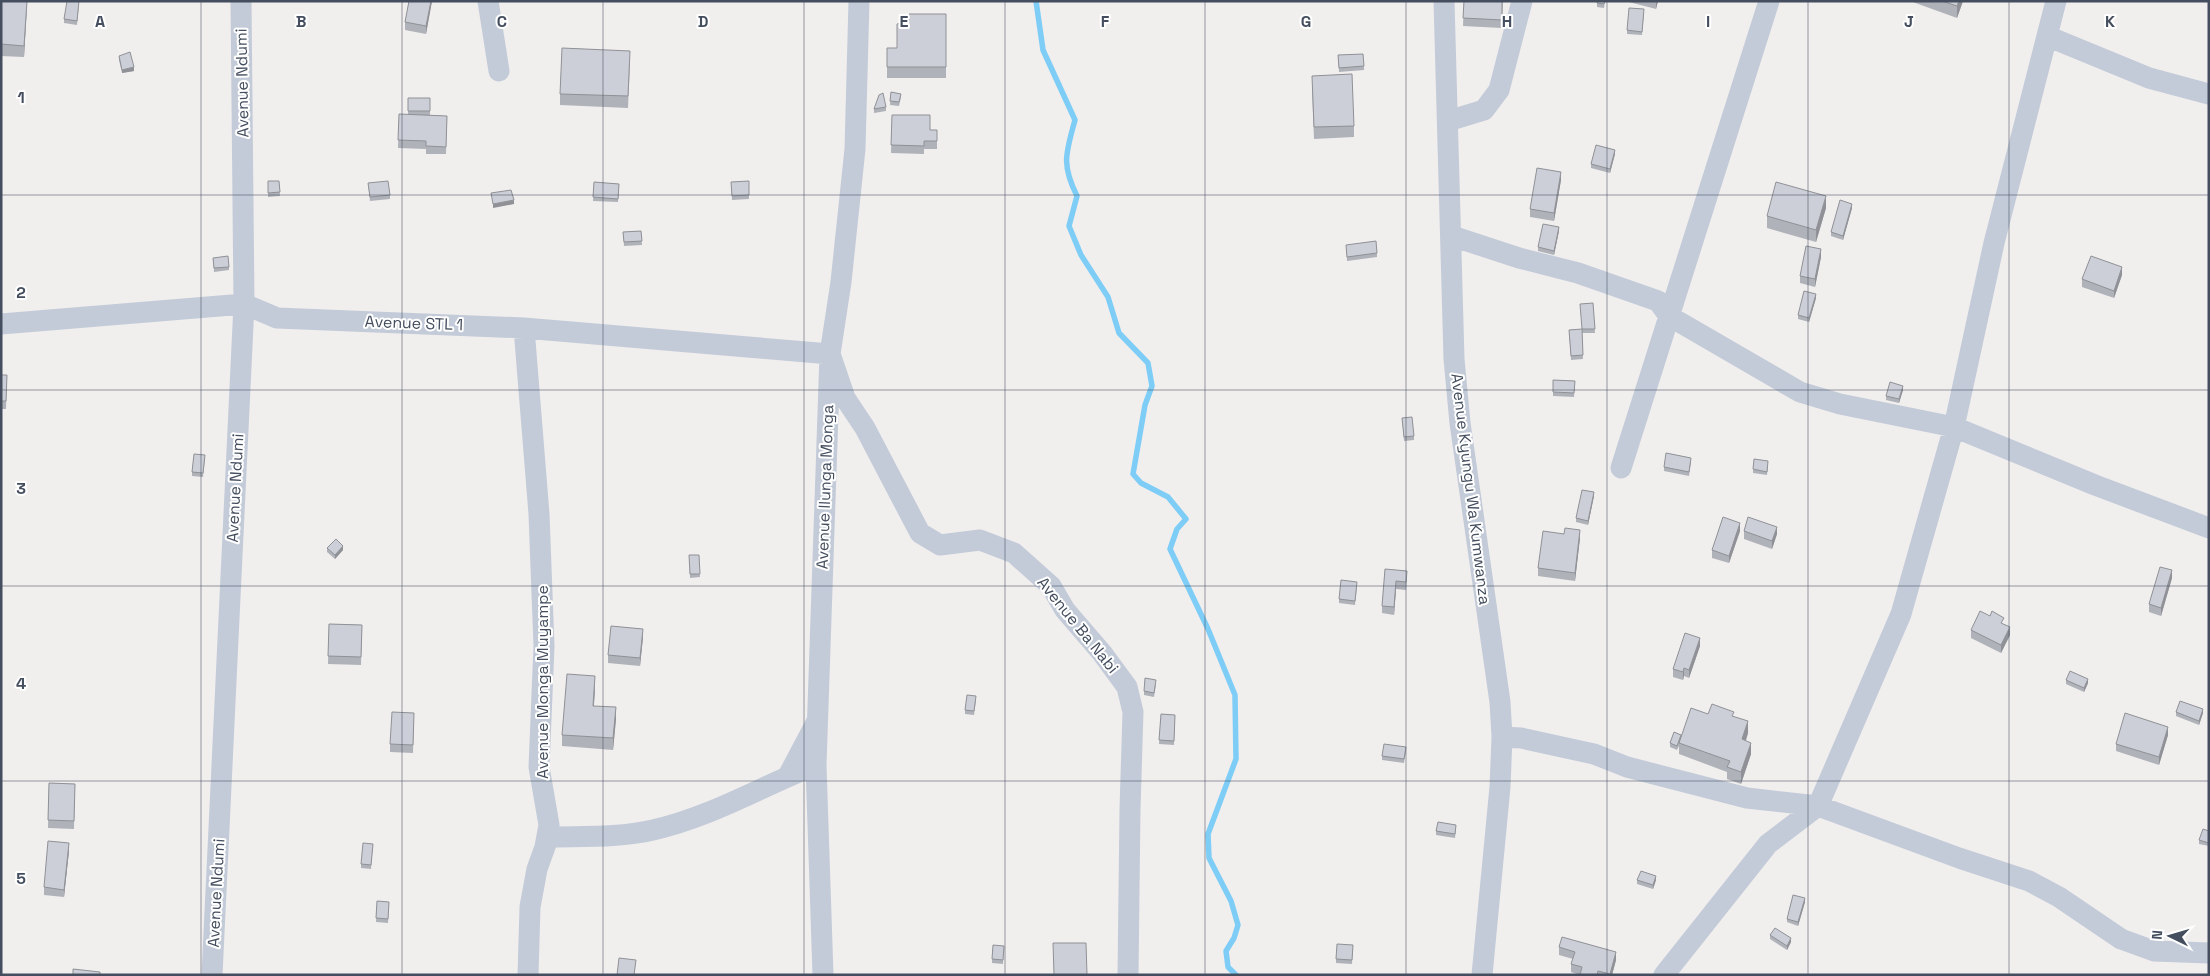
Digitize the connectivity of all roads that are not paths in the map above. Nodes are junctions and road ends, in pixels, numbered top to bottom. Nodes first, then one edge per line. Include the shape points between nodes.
1 (241, 1) edge
2 (488, 1) edge
3 (859, 1) edge
4 (1444, 1) edge
5 (1522, 1) edge
6 (1769, 1) edge
7 (2056, 1) edge
8 (2047, 36) junction
9 (498, 71) dead end
10 (2209, 94) edge
11 (1448, 121) junction
12 (1452, 236) junction
13 (244, 304) junction
14 (1669, 316) junction
15 (1, 324) edge
16 (524, 328) junction
17 (830, 354) junction
18 (1954, 426) junction
19 (1621, 468) dead end
20 (2209, 528) edge
21 (818, 720) junction
22 (1502, 737) junction
23 (816, 765) junction
24 (788, 776) junction
25 (1818, 806) junction
26 (547, 836) junction
27 (2209, 953) edge
28 (212, 975) edge
29 (528, 975) edge
30 (823, 975) edge
31 (1128, 975) edge
32 (1482, 975) edge
33 (1664, 975) edge

1 - 13 street, Avenue Ndumi
2 - 9 street
3 - 17 street, Avenue Ilunga Monga via 855,149
4 - 11 street, Avenue Kyungu Wa Kumwanza
5 - 11 street via 1499,90 1484,110
6 - 14 street
7 - 8 street
8 - 10 street via 2149,78
8 - 18 street via 1994,243
11 - 12 street, Avenue Kyungu Wa Kumwanza
12 - 14 street via 1658,301
12 - 22 street, Avenue Kyungu Wa Kumwanza via 1454,359 1460,423
13 - 15 street, Avenue STL 1
13 - 16 street, Avenue STL 1 via 278,318
13 - 28 street, Avenue Ndumi
14 - 18 street via 1800,392 1840,404
14 - 19 street
16 - 17 street, Avenue STL 1
16 - 26 street, Avenue Monga Muyampe via 539,514 544,646 539,767 549,825
17 - 21 street, Avenue Ilunga Monga
17 - 31 street, Avenue Ba Nabi via 845,398 865,428 920,533 940,545 980,540 1014,553 1051,586 1064,610 1127,687 1134,712
18 - 20 street
18 - 25 street via 1901,614
21 - 23 street, Avenue Ilunga Monga
21 - 24 street
22 - 25 street via 1594,754 1627,767 1747,798
22 - 32 street, Avenue Kyungu Wa Kumwanza
23 - 24 street
23 - 30 street, Avenue Ilunga Monga
24 - 26 street via 707,813 655,830 634,834
25 - 27 street via 2029,881 2121,939 2154,951
25 - 33 street via 1768,844
26 - 29 street, Avenue Monga Muyampe via 530,907

